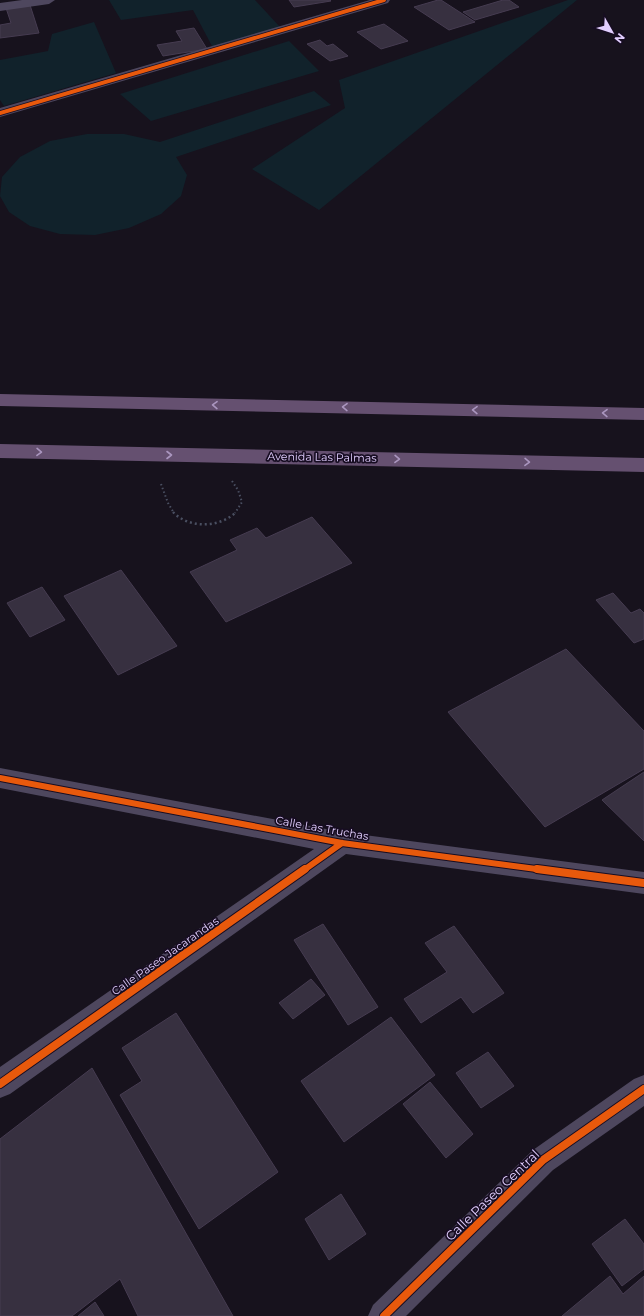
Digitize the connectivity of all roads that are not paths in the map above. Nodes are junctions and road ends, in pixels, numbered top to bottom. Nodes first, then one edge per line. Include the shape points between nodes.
1 (50, 0) edge
2 (384, 0) edge
3 (0, 7) edge
4 (0, 113) edge
5 (0, 400) edge
6 (644, 414) edge
7 (0, 451) edge
8 (644, 465) edge
9 (0, 778) edge
10 (342, 843) junction
11 (644, 883) edge
12 (0, 1084) edge
13 (644, 1089) edge
14 (384, 1316) edge

1 - 3 street
2 - 4 street
6 -> 5 main road
7 -> 8 main road, Avenida Las Palmas
9 - 10 street, Calle Las Truchas
10 - 11 street, Calle Las Truchas
10 - 12 street, Calle Paseo Jacarandas
13 - 14 street, Calle Paseo Central via 543,1160

